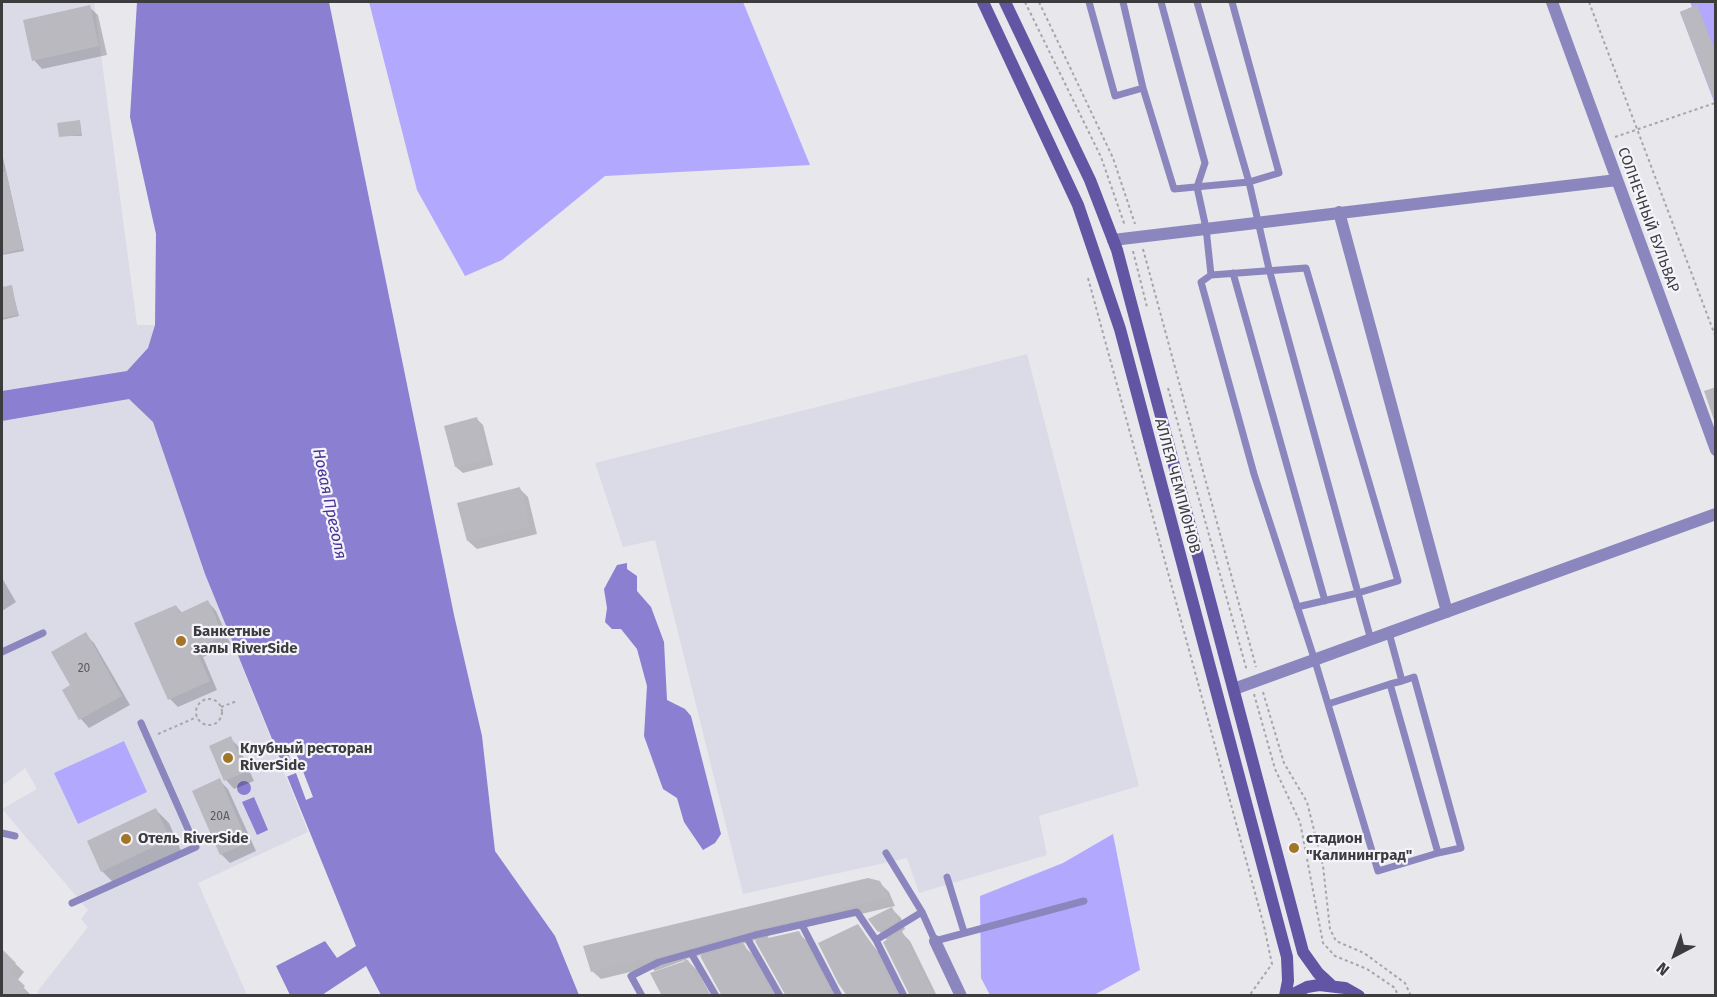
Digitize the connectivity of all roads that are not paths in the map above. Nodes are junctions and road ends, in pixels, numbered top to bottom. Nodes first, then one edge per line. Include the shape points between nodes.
1 (983, 2) edge
2 (1005, 2) edge
3 (1089, 2) edge
4 (1123, 2) edge
5 (1161, 2) edge
6 (1197, 2) edge
7 (1232, 2) edge
8 (1552, 2) edge
9 (1143, 88) junction
10 (1617, 180) junction
11 (1249, 182) junction
12 (1197, 187) junction
13 (1339, 212) junction
14 (1257, 222) junction
15 (1206, 228) junction
16 (1113, 240) junction
17 (1269, 269) junction
18 (1233, 273) junction
19 (1211, 275) junction
20 (1716, 450) edge
21 (1716, 514) edge
22 (1358, 593) junction
23 (1325, 601) junction
24 (1298, 607) junction
25 (1447, 612) junction
26 (43, 633) dead end
27 (1389, 633) junction
28 (1371, 640) junction
29 (2, 652) edge
30 (1315, 661) junction
31 (1402, 681) junction
32 (1390, 684) junction
33 (1234, 690) junction
34 (1328, 704) junction
35 (141, 723) dead end
36 (2, 833) edge
37 (15, 836) dead end
38 (886, 853) dead end
39 (1438, 854) junction
40 (947, 877) dead end
41 (1084, 901) dead end
42 (72, 903) dead end
43 (922, 912) junction
44 (802, 925) junction
45 (964, 932) junction
46 (747, 938) junction
47 (876, 940) junction
48 (935, 940) junction
49 (691, 953) junction
50 (1332, 986) junction
51 (642, 996) edge
52 (716, 996) edge
53 (780, 996) edge
54 (839, 996) edge
55 (904, 996) edge
56 (961, 996) edge
57 (1287, 996) edge
58 (1359, 996) edge

1 - 57 main road, АЛЛЕЯ ЧЕМПИОНОВ via 1070,188 1109,293 1287,957
2 - 16 main road, АЛЛЕЯ ЧЕМПИОНОВ via 1090,180
3 - 9 lane via 1114,96
4 - 9 lane
5 - 12 lane via 1205,163
6 - 11 lane
7 - 11 lane via 1279,173
8 - 10 street, СОЛНЕЧНЫЙ БУЛЬВАР
9 - 12 lane via 1174,189
10 - 13 street
10 - 20 street, СОЛНЕЧНЫЙ БУЛЬВАР
11 - 12 lane
11 - 14 lane
12 - 15 lane
13 - 14 street
13 - 25 street
14 - 15 street
14 - 17 lane
15 - 16 street
15 - 19 lane
16 - 33 main road, АЛЛЕЯ ЧЕМПИОНОВ
17 - 18 lane
17 - 22 lane
17 - 22 lane via 1306,268 1398,581
18 - 19 lane
18 - 23 lane
19 - 24 lane via 1201,282 1254,474
21 - 25 street
22 - 23 lane
22 - 28 lane
23 - 24 lane
24 - 30 lane
25 - 27 street
26 - 29 lane
27 - 28 street
27 - 31 lane
28 - 30 street
30 - 33 street
30 - 34 lane
31 - 32 lane
31 - 39 lane via 1414,677 1461,848
32 - 34 lane
32 - 39 lane
33 - 50 main road, АЛЛЕЯ ЧЕМПИОНОВ via 1304,952
34 - 39 lane via 1378,871
35 - 42 lane via 196,847
36 - 37 lane
38 - 43 lane
40 - 45 lane
41 - 45 lane
43 - 47 lane
43 - 48 lane
44 - 46 lane
44 - 47 lane via 858,912
44 - 54 lane
45 - 48 lane
46 - 49 lane
46 - 53 lane
47 - 55 lane
48 - 56 street
49 - 51 lane via 659,962 631,976
49 - 52 lane
50 - 57 main road, АЛЛЕЯ ЧЕМПИОНОВ via 1307,987
50 - 58 main road, АЛЛЕЯ ЧЕМПИОНОВ

